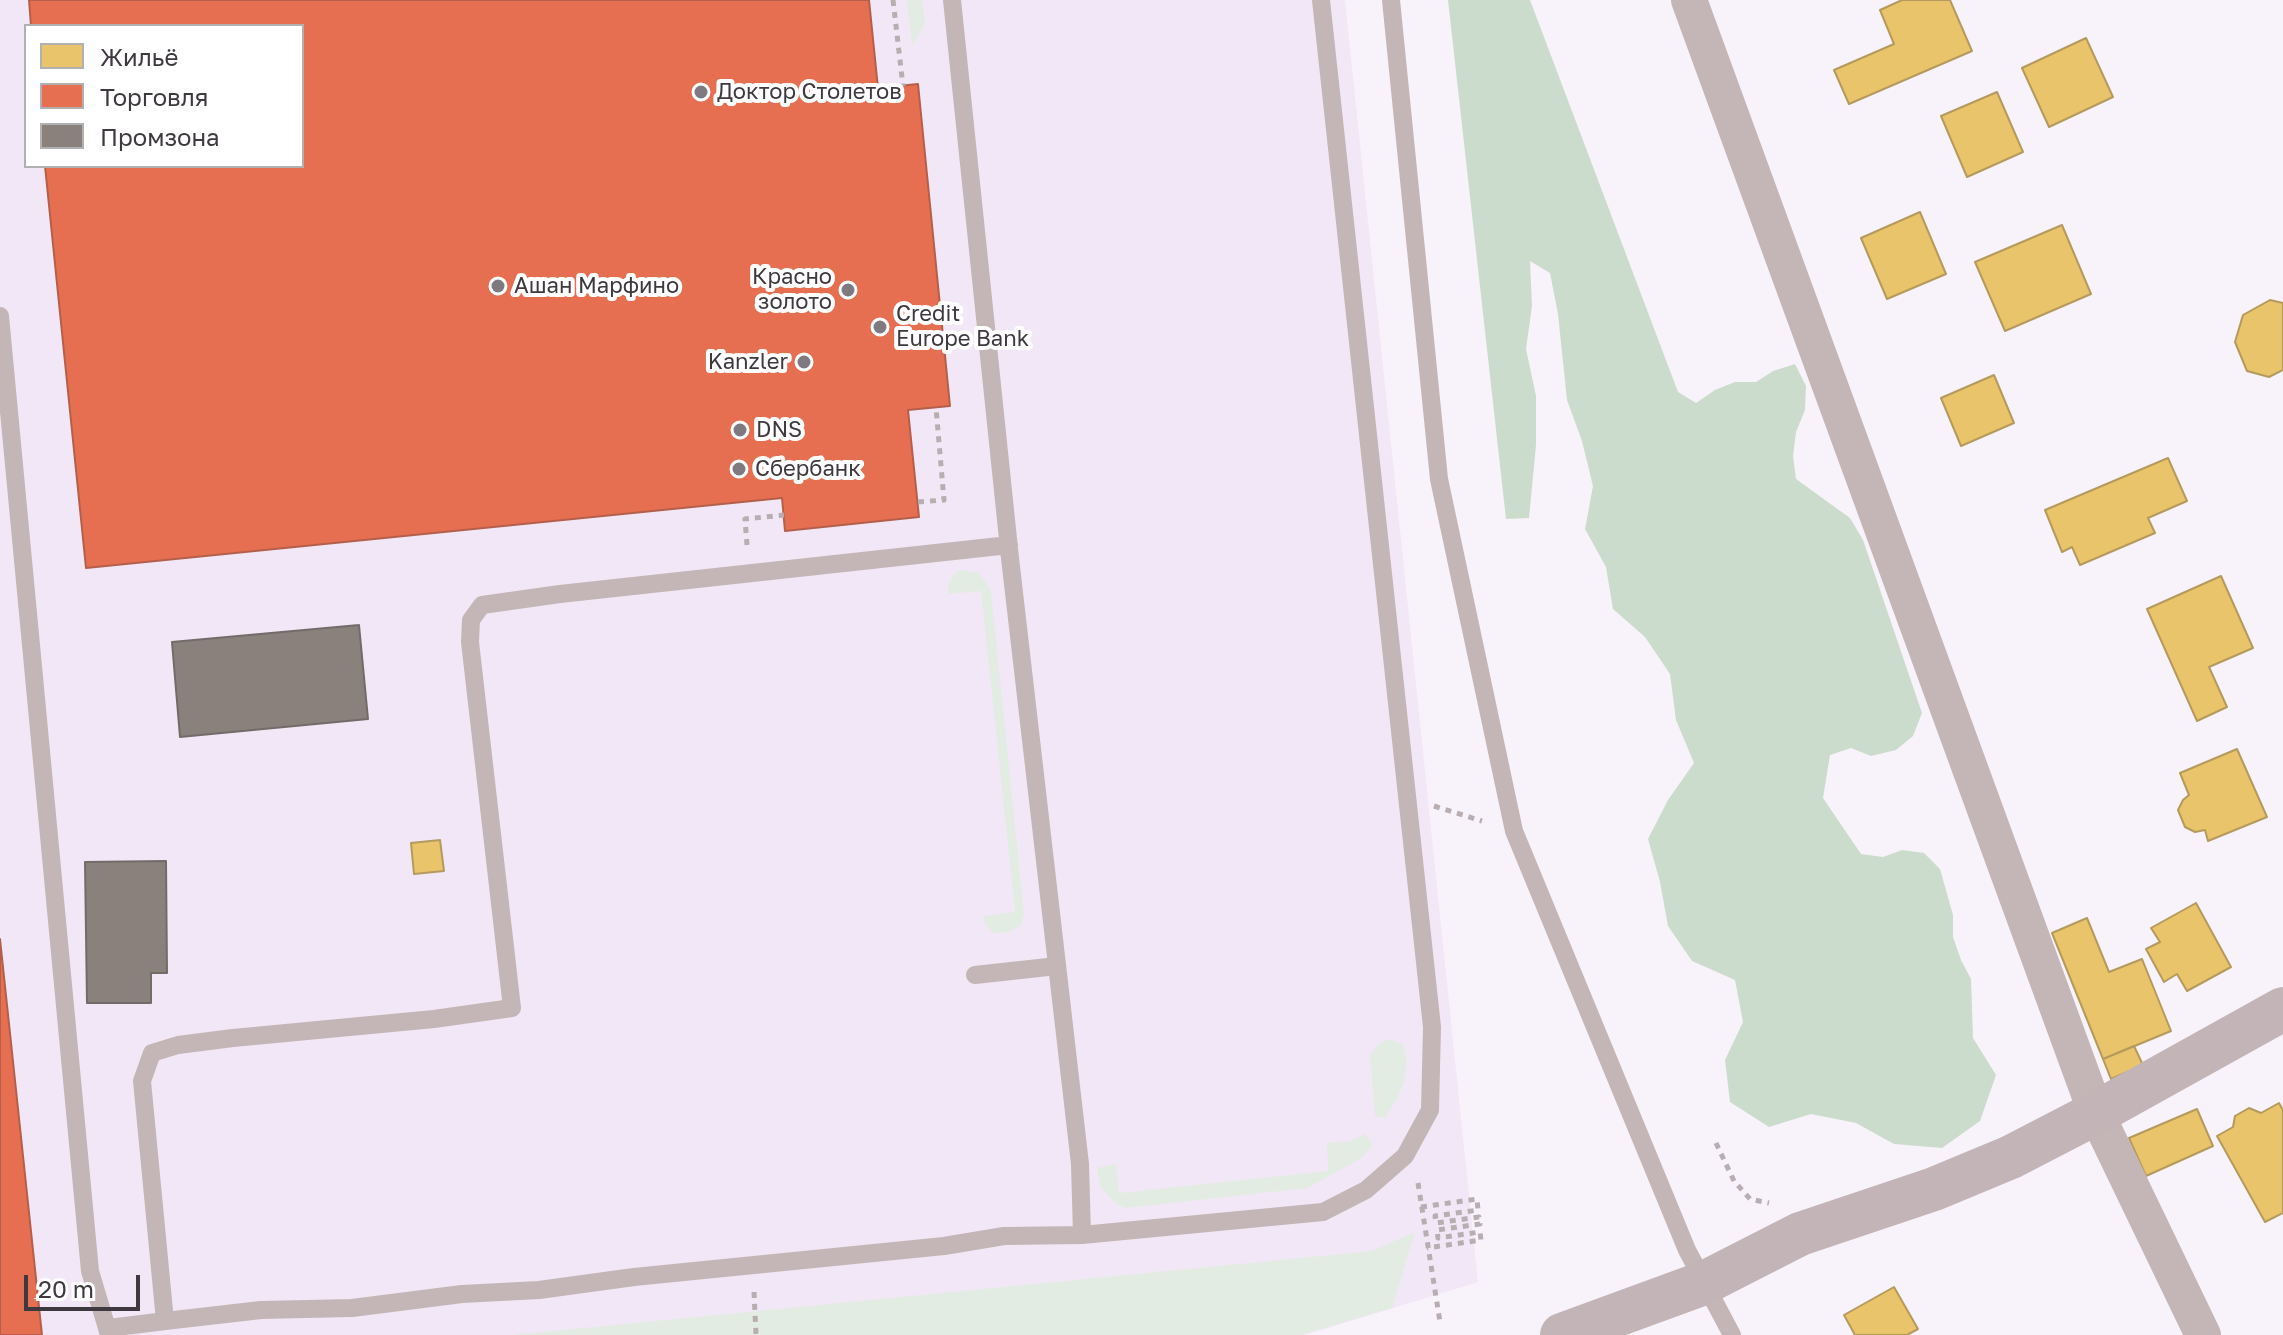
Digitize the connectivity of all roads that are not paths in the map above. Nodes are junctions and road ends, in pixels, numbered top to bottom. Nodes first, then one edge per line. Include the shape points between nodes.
1 (952, 0) edge
2 (1321, 0) edge
3 (1391, 0) edge
4 (1689, 0) edge
5 (0, 316) edge
6 (1009, 545) junction
7 (1057, 966) junction
8 (975, 975) dead end
9 (2283, 1009) edge
10 (2096, 1113) junction
11 (1082, 1235) junction
12 (1704, 1283) junction
13 (165, 1321) junction
14 (109, 1332) edge
15 (1562, 1335) edge
16 (1732, 1335) edge
17 (2203, 1335) edge

1 - 6 lane
2 - 11 lane via 1432,1027 1430,1110 1405,1156 1366,1190 1323,1212
3 - 12 lane via 1439,479 1514,831
4 - 10 street
5 - 14 lane via 90,1271
6 - 7 lane
6 - 13 lane via 482,605 471,620 472,658 512,1008 233,1038 152,1053 142,1081
7 - 8 lane
7 - 11 lane via 1080,1164
9 - 10 street
10 - 12 street via 1934,1189 1800,1234
10 - 17 street
11 - 13 lane via 1004,1236 539,1290
12 - 15 street
12 - 16 lane
13 - 14 lane

